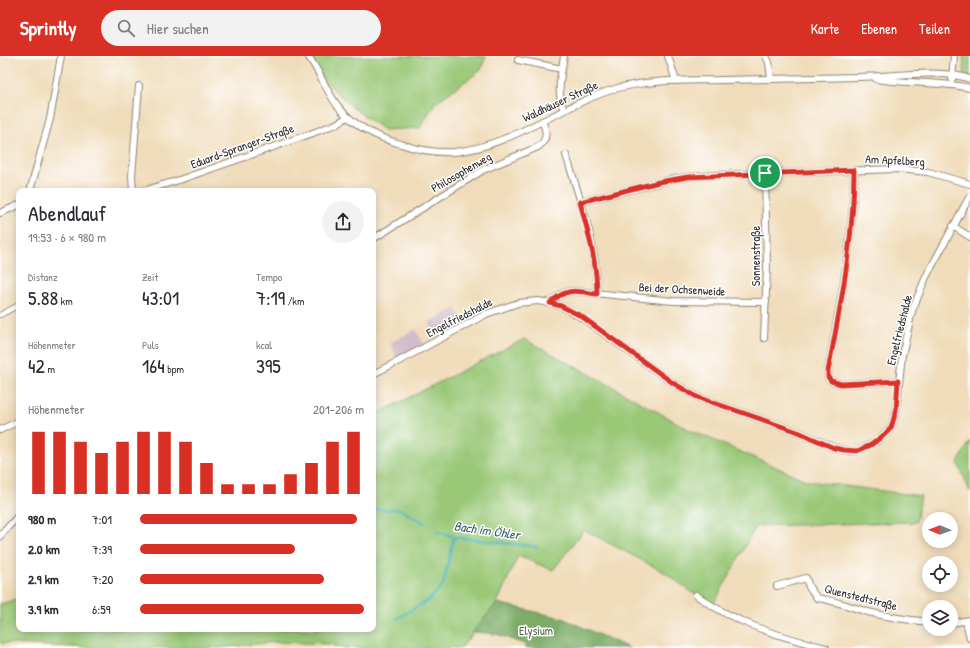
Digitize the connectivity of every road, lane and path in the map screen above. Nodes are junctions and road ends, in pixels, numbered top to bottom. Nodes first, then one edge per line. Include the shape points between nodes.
1 (61, 56) edge
2 (308, 56) edge
3 (564, 56) edge
4 (668, 56) edge
5 (766, 56) edge
6 (954, 56) edge
7 (518, 60) dead end
8 (562, 69) junction
9 (952, 76) junction
10 (864, 77) junction
11 (771, 79) junction
12 (970, 79) edge
13 (676, 81) junction
14 (951, 84) junction
15 (139, 86) dead end
16 (970, 88) edge
17 (564, 110) junction
18 (348, 117) junction
19 (542, 121) junction
20 (566, 155) dead end
21 (854, 170) junction
22 (765, 173) junction
23 (970, 184) edge
24 (31, 188) edge
25 (133, 188) edge
26 (153, 188) edge
27 (970, 196) edge
28 (580, 202) junction
29 (16, 206) edge
30 (0, 213) edge
31 (953, 226) junction
32 (376, 237) edge
33 (970, 237) edge
34 (597, 294) junction
35 (766, 302) junction
36 (550, 303) junction
37 (16, 307) edge
38 (0, 315) edge
39 (764, 338) dead end
40 (376, 372) edge
41 (898, 381) junction
42 (16, 422) edge
43 (0, 430) edge
44 (16, 518) edge
45 (0, 536) edge
46 (777, 586) dead end
47 (696, 595) dead end
48 (968, 620) edge
49 (922, 621) edge
50 (958, 621) edge
51 (970, 638) edge
52 (826, 648) edge

1 - 24 street via 50,119
2 - 18 street, Waldhäuser Straße via 336,104
3 - 8 street
4 - 13 street
5 - 11 street
6 - 9 street
7 - 8 street
8 - 17 street via 559,92
9 - 10 street, Waldhäuser Straße via 917,74
9 - 12 street, Waldhäuser Straße
9 - 14 street
10 - 11 street, Waldhäuser Straße
10 - 14 street, Waldhäuser Straße
11 - 13 street, Waldhäuser Straße
13 - 17 street, Waldhäuser Straße via 618,88
14 - 16 street, Waldhäuser Straße
15 - 25 street
17 - 19 street, Waldhäuser Straße
18 - 19 street, Waldhäuser Straße via 361,127 387,140 421,150 441,152 482,146
18 - 26 street, Eduard-Spranger-Straße via 310,134
19 - 32 street, Philosophenweg via 546,133 538,147 483,170
20 - 28 street
21 - 22 street, Am Apfelberg
21 - 23 street, Am Apfelberg via 912,170
21 - 41 street via 849,240 828,377 831,381 841,384
22 - 28 street, Am Apfelberg via 680,178
22 - 35 street, Sonnenstraße
27 - 31 street, Engelfriedshalde
28 - 34 street via 593,251
29 - 30 street
31 - 33 street
31 - 41 street, Engelfriedshalde via 917,298 908,328
34 - 35 street, Bei der Ochsenweide via 673,301
34 - 36 street, Bei der Ochsenweide via 568,291
35 - 39 street, Sonnenstraße
36 - 40 street, Engelfriedshalde via 518,303 486,314
36 - 41 street, Engelfriedshalde via 581,316 666,378 697,397 798,432 834,448 857,451 871,445 891,428 896,411
37 - 38 street
42 - 43 street
44 - 45 street
46 - 49 street, Quenstedtstraße via 806,578 817,598 880,615
47 - 52 street via 736,620 777,635
48 - 50 street
48 - 51 street

